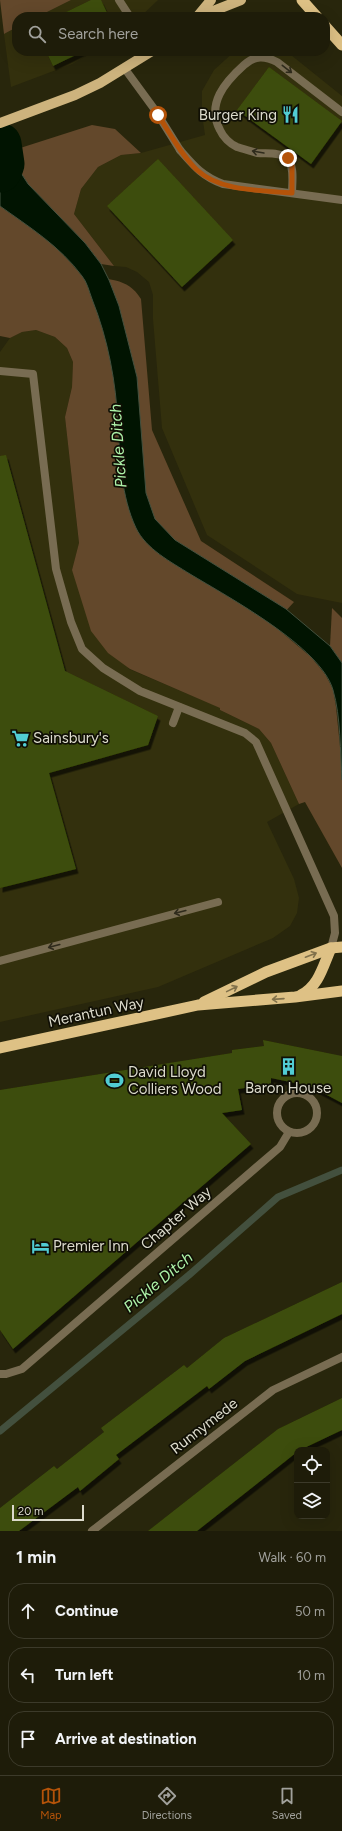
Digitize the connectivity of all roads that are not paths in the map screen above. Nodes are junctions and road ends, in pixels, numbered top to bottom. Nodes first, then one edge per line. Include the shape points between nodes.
1 (119, 0) edge
2 (211, 0) edge
3 (240, 0) edge
4 (302, 0) edge
5 (127, 12) edge
6 (202, 12) edge
7 (210, 12) edge
8 (313, 12) edge
9 (330, 32) edge
10 (342, 45) edge
11 (144, 56) edge
12 (125, 69) junction
13 (342, 112) edge
14 (0, 124) edge
15 (292, 193) junction
16 (342, 200) edge
17 (0, 371) edge
18 (179, 707) junction
19 (173, 723) dead end
20 (218, 902) dead end
21 (342, 947) edge
22 (331, 948) junction
23 (0, 961) edge
24 (336, 992) edge
25 (342, 995) edge
26 (295, 997) junction
27 (198, 1005) junction
28 (0, 1048) edge
29 (289, 1132) junction
30 (342, 1357) edge
31 (0, 1374) edge
32 (92, 1531) edge

1 - 5 street
2 - 6 main road
3 - 7 main road
4 - 8 highway
9 - 10 highway
11 - 12 main road
12 - 14 main road via 75,95
12 - 15 street via 180,150 197,170 210,179 239,187
15 -> 13 street via 292,165 288,158 235,146 223,136 217,124 215,108 219,93 229,78 249,60 258,56 268,57
15 - 16 street
17 - 18 street via 33,374 56,569 71,622 82,649 103,668 140,691
18 - 19 street
18 - 22 street via 245,733 256,742 334,916 335,933
20 -> 23 street
21 - 22 highway, Merantun Way
22 - 26 highway via 317,980 309,991
27 -> 22 highway, Merantun Way via 266,972
24 - 25 highway
24 - 26 highway, Merantun Way
26 -> 27 highway, Merantun Way
27 - 28 highway, Merantun Way
29 - 29 street via 278,1123 276,1109 284,1097 297,1093 310,1098 317,1110 314,1124 303,1132
29 - 31 street, Chapter Way via 280,1147 22,1370
30 - 32 street, Runnymede via 272,1390

